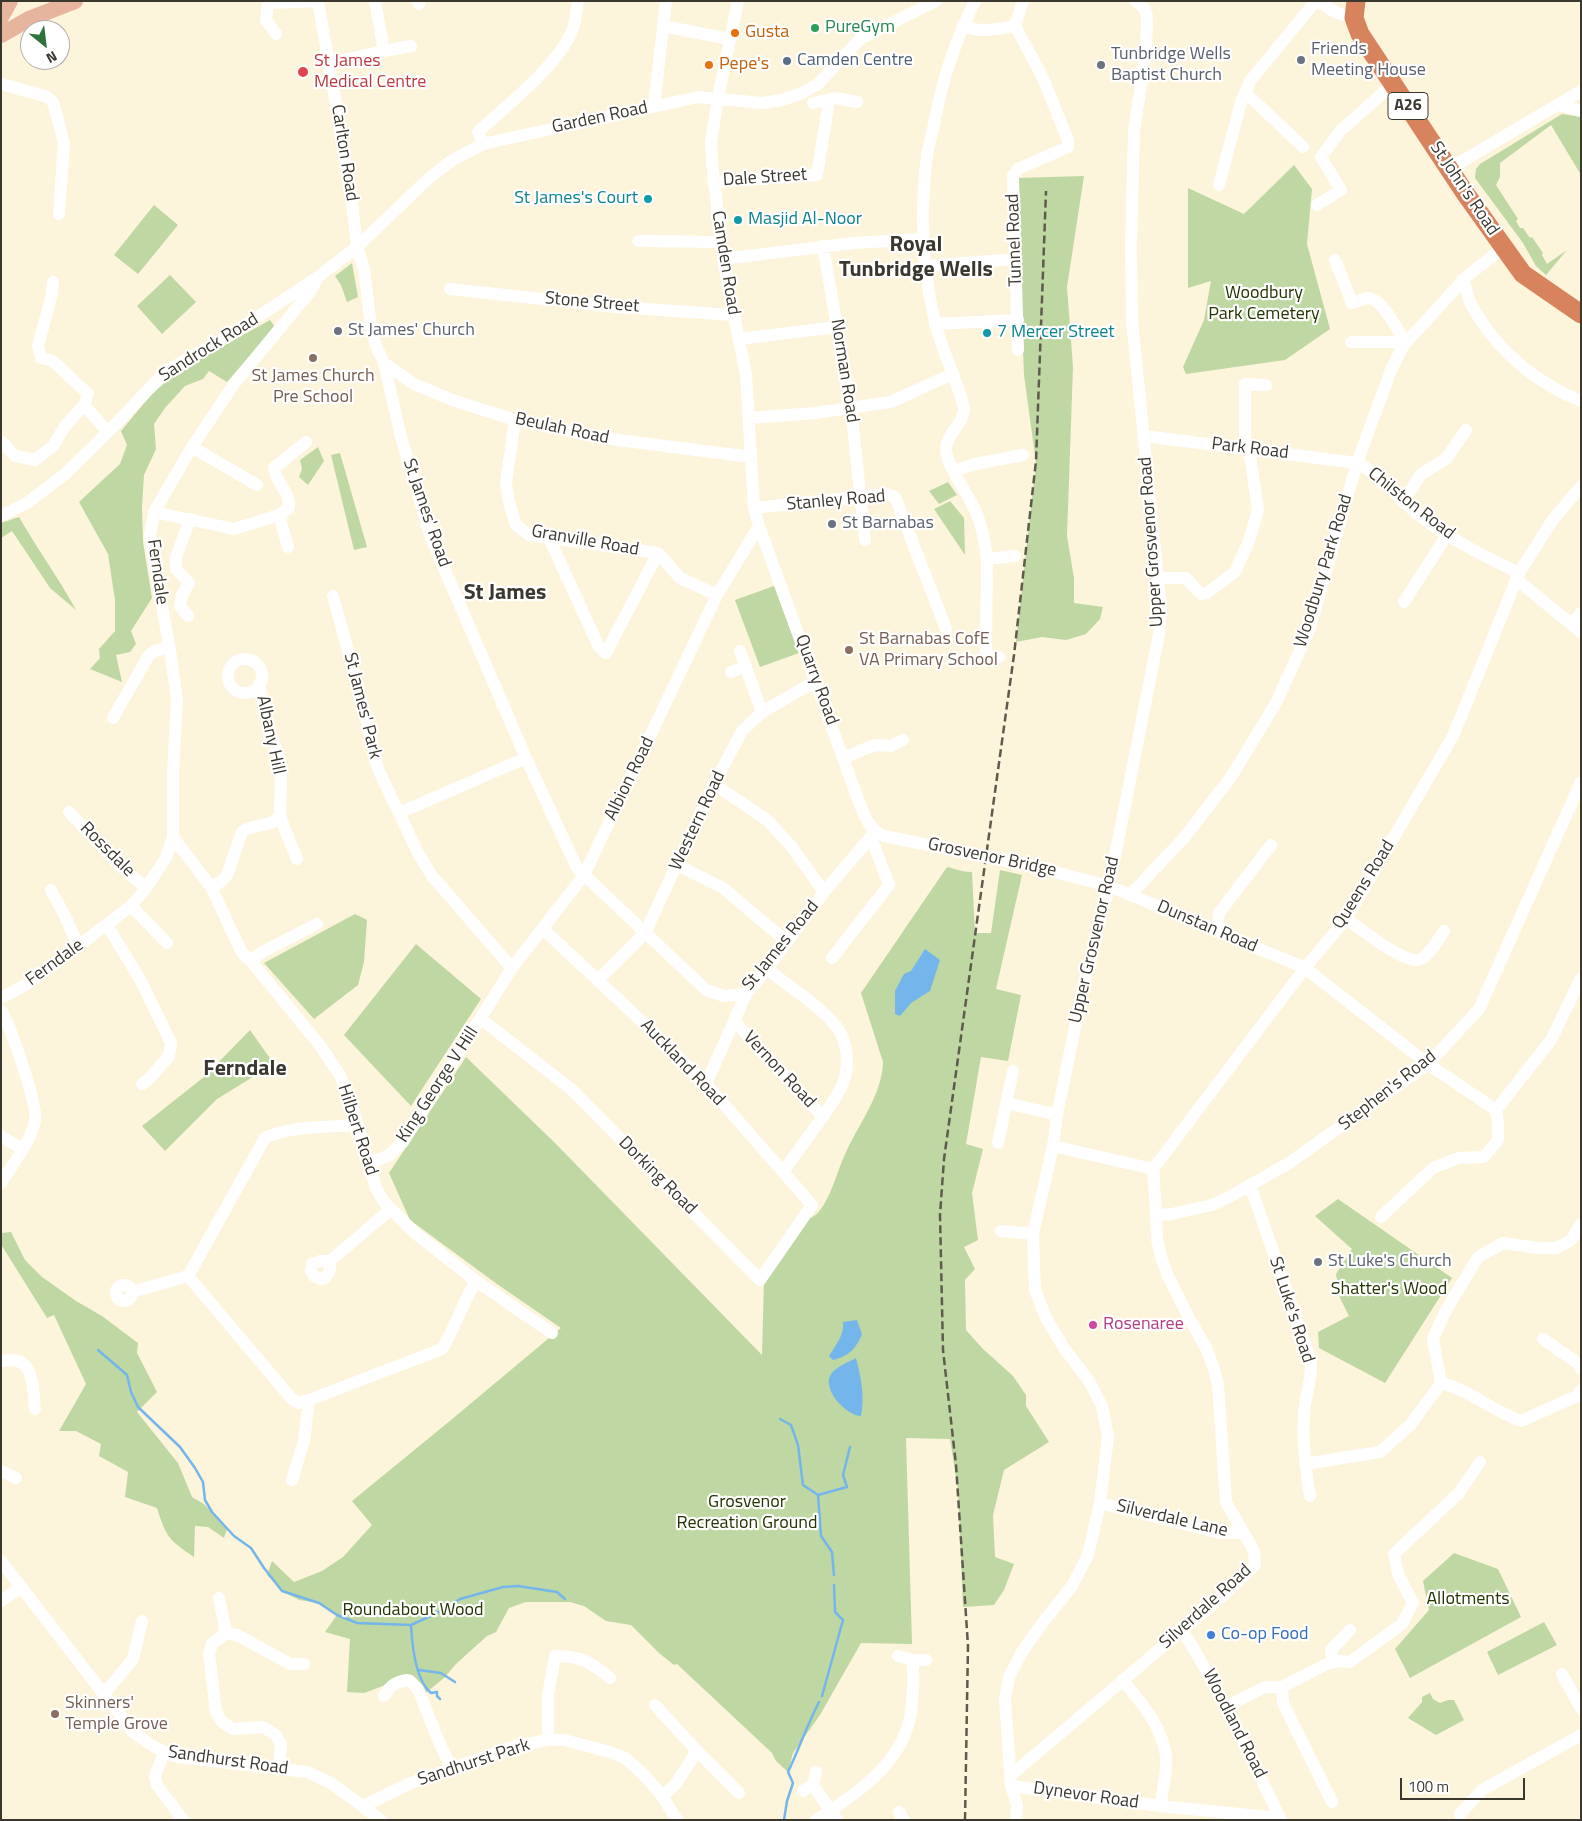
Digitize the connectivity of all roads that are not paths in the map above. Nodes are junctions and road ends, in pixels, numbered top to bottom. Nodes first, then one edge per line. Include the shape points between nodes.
1 (10, 1) edge
2 (75, 1) edge
3 (318, 1) edge
4 (375, 1) edge
5 (578, 1) edge
6 (666, 1) edge
7 (738, 1) edge
8 (936, 1) edge
9 (975, 1) edge
10 (1023, 1) edge
11 (1136, 1) edge
12 (1151, 1) edge
13 (1317, 1) edge
14 (1355, 10) edge
15 (1, 17) edge
16 (1147, 17) junction
17 (963, 25) junction
18 (663, 26) junction
19 (1015, 26) junction
20 (276, 34) dead end
21 (1, 35) edge
22 (730, 39) junction
23 (410, 46) dead end
24 (384, 51) junction
25 (329, 63) junction
26 (1, 84) edge
27 (1393, 84) junction
28 (1581, 91) edge
29 (1245, 92) junction
30 (718, 98) junction
31 (829, 100) junction
32 (857, 102) dead end
33 (813, 104) dead end
34 (1559, 105) junction
35 (654, 106) junction
36 (1581, 111) edge
37 (483, 144) junction
38 (1303, 147) dead end
39 (1449, 169) junction
40 (713, 182) junction
41 (1218, 185) dead end
42 (1317, 205) dead end
43 (59, 214) dead end
44 (923, 239) junction
45 (638, 241) dead end
46 (720, 242) junction
47 (823, 246) junction
48 (357, 247) junction
49 (1504, 247) junction
50 (1016, 258) junction
51 (723, 259) junction
52 (1334, 260) dead end
53 (926, 266) junction
54 (318, 277) junction
55 (1462, 280) junction
56 (53, 282) dead end
57 (450, 289) dead end
58 (733, 314) junction
59 (1581, 314) edge
60 (1018, 320) junction
61 (936, 324) junction
62 (837, 327) junction
63 (739, 339) junction
64 (1351, 342) dead end
65 (1405, 342) junction
66 (1018, 350) dead end
67 (384, 363) junction
68 (952, 374) junction
69 (1266, 385) dead end
70 (1581, 401) edge
71 (84, 405) junction
72 (852, 408) junction
73 (749, 418) junction
74 (515, 420) junction
75 (1466, 430) dead end
76 (108, 432) junction
77 (1144, 436) junction
78 (1, 441) edge
79 (306, 442) dead end
80 (192, 447) junction
81 (1247, 449) junction
82 (1023, 455) dead end
83 (751, 457) junction
84 (1357, 463) junction
85 (954, 472) junction
86 (257, 485) dead end
87 (1581, 486) edge
88 (860, 497) junction
89 (1403, 502) junction
90 (754, 508) junction
91 (154, 512) junction
92 (279, 515) junction
93 (1, 516) edge
94 (190, 519) junction
95 (759, 526) junction
96 (1447, 535) junction
97 (549, 538) junction
98 (865, 540) dead end
99 (288, 547) dead end
100 (658, 553) junction
101 (1015, 556) dead end
102 (987, 559) junction
103 (1517, 576) junction
104 (1157, 578) junction
105 (717, 595) junction
106 (333, 596) dead end
107 (1404, 602) dead end
108 (1581, 613) edge
109 (188, 616) dead end
110 (1576, 628) edge
111 (946, 629) dead end
112 (169, 647) junction
113 (740, 651) dead end
114 (999, 657) dead end
115 (744, 667) junction
116 (731, 672) dead end
117 (816, 681) junction
118 (259, 684) dead end
119 (762, 712) junction
120 (113, 718) dead end
121 (903, 740) dead end
122 (891, 746) junction
123 (526, 758) junction
124 (844, 758) junction
125 (895, 759) dead end
126 (1581, 782) edge
127 (714, 784) junction
128 (69, 812) dead end
129 (399, 813) junction
130 (280, 817) junction
131 (873, 835) junction
132 (174, 837) junction
133 (1271, 845) dead end
134 (297, 859) dead end
135 (677, 865) junction
136 (584, 875) junction
137 (1109, 886) junction
138 (211, 887) junction
139 (146, 888) junction
140 (51, 890) dead end
141 (824, 892) junction
142 (1131, 894) junction
143 (131, 906) junction
144 (1346, 919) junction
145 (317, 924) dead end
146 (107, 925) junction
147 (543, 929) junction
148 (1217, 931) junction
149 (1444, 931) dead end
150 (645, 933) junction
151 (786, 941) junction
152 (166, 943) dead end
153 (78, 946) junction
154 (832, 958) dead end
155 (251, 962) junction
156 (512, 968) junction
157 (1305, 968) junction
158 (767, 969) junction
159 (1581, 978) edge
160 (598, 980) junction
161 (746, 994) junction
162 (1, 998) edge
163 (1, 1010) edge
164 (481, 1019) junction
165 (735, 1022) junction
166 (1428, 1064) junction
167 (1013, 1071) dead end
168 (142, 1084) dead end
169 (706, 1084) junction
170 (1007, 1103) junction
171 (1496, 1110) junction
172 (1057, 1115) junction
173 (823, 1117) junction
174 (358, 1125) junction
175 (1, 1136) edge
176 (1003, 1137) dead end
177 (1053, 1146) junction
178 (22, 1149) junction
179 (369, 1163) junction
180 (1153, 1169) junction
181 (783, 1172) junction
182 (1, 1183) edge
183 (1250, 1185) junction
184 (812, 1205) joint
185 (391, 1209) junction
186 (1156, 1212) junction
187 (1381, 1217) dead end
188 (1581, 1224) edge
189 (1001, 1231) dead end
190 (1033, 1234) junction
191 (330, 1261) dead end
192 (188, 1276) junction
193 (476, 1281) junction
194 (132, 1292) dead end
195 (552, 1333) dead end
196 (1544, 1339) dead end
197 (1, 1361) edge
198 (1581, 1369) edge
199 (1441, 1383) junction
200 (1581, 1390) edge
201 (309, 1400) junction
202 (35, 1410) dead end
203 (1480, 1462) dead end
204 (1305, 1464) junction
205 (1, 1470) edge
206 (16, 1478) dead end
207 (292, 1480) dead end
208 (1310, 1496) dead end
209 (1100, 1503) junction
210 (1244, 1533) junction
211 (1, 1561) edge
212 (20, 1587) junction
213 (219, 1598) dead end
214 (1, 1602) edge
215 (142, 1621) dead end
216 (1182, 1630) junction
217 (1350, 1630) dead end
218 (226, 1633) junction
219 (898, 1656) dead end
220 (1336, 1662) junction
221 (304, 1664) dead end
222 (1562, 1674) dead end
223 (610, 1678) dead end
224 (1122, 1680) junction
225 (1282, 1687) junction
226 (104, 1694) junction
227 (384, 1696) dead end
228 (655, 1705) dead end
229 (1227, 1706) junction
230 (1581, 1709) edge
231 (1581, 1735) edge
232 (548, 1740) junction
233 (697, 1751) junction
234 (164, 1753) junction
235 (279, 1768) junction
236 (452, 1769) junction
237 (1011, 1781) junction
238 (811, 1783) dead end
239 (739, 1793) dead end
240 (662, 1796) junction
241 (1332, 1802) dead end
242 (363, 1806) junction
243 (1160, 1806) junction
244 (1460, 1814) dead end
245 (834, 1815) edge
246 (1281, 1819) edge
247 (184, 1820) edge
248 (380, 1820) edge
249 (677, 1820) edge
250 (816, 1820) edge
251 (1016, 1820) edge

1 - 15 main road
2 - 21 main road via 28,19
3 - 20 street via 268,2 266,20
3 - 25 street, Carlton Road
4 - 24 street
5 - 37 street via 572,31 564,45 546,69 478,132
6 - 18 street
7 - 22 street, Camden Road
8 - 30 street, Garden Road via 860,39 818,84 800,94 762,103
9 - 17 street
10 - 19 street
11 - 16 street via 1145,9
12 - 16 street, Upper Grosvenor Road
13 - 14 street via 1337,13
13 - 29 street
14 - 27 highway, St John's Road / A26 via 1360,34
16 - 77 street, Upper Grosvenor Road via 1146,52 1134,131 1131,247 1132,320
17 - 19 street via 972,30
17 - 44 street via 952,50 927,155
18 - 22 street
18 - 35 street
19 - 50 street, Tunnel Road via 1041,74 1068,140 1068,147 1018,169 1013,176
22 - 30 street, Camden Road
23 - 24 street
24 - 25 street
25 - 48 street, Carlton Road
26 - 43 street via 47,97 53,102 64,143
27 - 39 highway, St John's Road / A26
27 - 42 street via 1340,131 1321,157 1341,190
28 - 34 street
29 - 38 street
29 - 41 street
30 - 35 street, Garden Road via 698,97
30 - 40 street, Camden Road via 712,142
31 - 32 street
31 - 33 street
31 - 40 street, Dale Street via 817,174
34 - 36 street
34 - 39 street
35 - 37 street, Garden Road
37 - 48 street, Garden Road via 451,161 428,179
39 - 49 highway, St John's Road / A26
40 - 46 street, Camden Road
44 - 47 street
44 - 53 street
45 - 46 street
46 - 51 street, Camden Road
47 - 51 street
47 - 62 street, Norman Road
48 - 54 street, Sandrock Road
48 - 67 street, St James' Road via 364,269 371,327
49 - 55 street, Woodbury Park Road
49 - 59 highway, St John's Road / A26 via 1523,274
50 - 53 street
50 - 60 street, Tunnel Road
51 - 58 street, Camden Road
52 - 65 street via 1352,304 1367,298 1376,301
53 - 61 street
54 - 76 street, Sandrock Road via 238,330 165,372
54 - 80 street, Ferndale via 309,293 234,384
55 - 65 street, Woodbury Park Road
55 - 70 street via 1479,319 1511,356 1543,382
56 - 71 street via 38,346 41,358 54,361 89,395
57 - 58 street, Stone Street via 616,307
58 - 63 street, Camden Road
60 - 61 street
60 - 66 street, Tunnel Road
61 - 68 street
62 - 63 street
62 - 72 street, Norman Road
63 - 73 street, Camden Road
64 - 65 street
65 - 84 street, Woodbury Park Road via 1391,370
67 - 74 street, Beulah Road via 414,384
67 - 123 street, St James' Road via 401,437 431,538
68 - 72 street via 891,402
68 - 85 street via 964,415 948,437 948,463
69 - 81 street via 1245,384
71 - 76 street
71 - 78 street via 53,446 35,460 15,456
72 - 73 street
72 - 88 street, Norman Road
73 - 83 street, Camden Road
74 - 83 street, Beulah Road via 618,440
74 - 97 street, Granville Road via 506,483 508,502 516,525 529,535
75 - 89 street via 1446,459 1421,474
76 - 93 street, Sandrock Road via 43,492
77 - 81 street, Park Road
77 - 104 street, Upper Grosvenor Road
79 - 92 street via 274,468 276,478 290,498 289,508
80 - 86 street
80 - 91 street, Ferndale
81 - 84 street, Park Road
81 - 104 street via 1258,510 1235,572 1201,594 1186,578
82 - 85 street via 975,464
83 - 90 street, Camden Road
84 - 89 street, Chilston Road via 1368,469
84 - 142 street, Woodbury Park Road via 1310,628 1275,704 1231,777 1183,839
85 - 102 street via 975,508
87 - 103 street, Queens Road via 1552,522
88 - 90 street, Stanley Road
88 - 98 street, Norman Road
88 - 111 street, Stanley Road via 895,496
89 - 96 street, Chilston Road
90 - 95 street, Camden Road
91 - 94 street
91 - 112 street, Ferndale via 150,536
92 - 94 street via 234,529
92 - 99 street
94 - 109 street via 176,557 176,570 189,584 180,606
95 - 105 street, Albion Road
95 - 117 street, Quarry Road
96 - 103 street, Chilston Road
96 - 107 street
97 - 100 street, Granville Road
97 - 100 street via 599,647 606,653
100 - 105 street, Granville Road via 680,578
101 - 102 street
102 - 114 street via 986,655
103 - 110 street, Chilston Road
103 - 144 street, Queens Road via 1453,736
104 - 137 street, Upper Grosvenor Road via 1159,634
105 - 136 street, Albion Road
106 - 129 street, St James' Park via 378,769
108 - 110 street
112 - 120 street via 149,655
112 - 132 street, Ferndale via 177,700
113 - 115 street
115 - 116 street
115 - 119 street
117 - 119 street, Western Road
117 - 124 street, Quarry Road
118 - 130 street, Albany Hill via 281,772
119 - 127 street, Western Road via 742,731
121 - 122 street
122 - 124 street via 876,745
122 - 125 street
123 - 129 street
123 - 136 street, St James' Road via 577,868
124 - 131 street, Quarry Road
126 - 166 street, Stephen's Road via 1479,1009
127 - 135 street, Western Road
127 - 141 street via 767,820 791,846
128 - 139 street, Rossdale via 119,865
129 - 156 street, St James' Park via 432,876
130 - 134 street, Albany Hill
130 - 138 street via 242,832 227,875
131 - 137 street, Grosvenor Bridge via 1027,865
131 - 141 street, St James Road
131 - 154 street, Quarry Road via 889,886
132 - 138 street, Hilbert Road
132 - 139 street, Ferndale via 166,858
133 - 148 street via 1219,912
135 - 150 street, Western Road
135 - 151 street via 723,888
136 - 147 street, Albion Road
136 - 150 street, St James Road
137 - 142 street, Dunstan Road
137 - 172 street, Upper Grosvenor Road via 1083,989
138 - 155 street, Hilbert Road via 242,954
139 - 143 street, Ferndale
140 - 153 street
141 - 151 street, St James Road
142 - 148 street, Dunstan Road
143 - 146 street, Ferndale
143 - 152 street
144 - 149 street via 1399,955 1413,960 1427,954
144 - 157 street, Queens Road
145 - 155 street via 262,952
146 - 153 street, Ferndale
146 - 168 street via 141,981 171,1043 169,1056
147 - 156 street, Albion Road
147 - 160 street, Auckland Road
148 - 157 street, Dunstan Road
150 - 160 street, Western Road
150 - 161 street, St James Road via 706,990 724,996
151 - 158 street, St James Road
153 - 162 street, Ferndale via 29,983
155 - 174 street, Hilbert Road via 318,1043 340,1075
156 - 164 street, Albion Road
157 - 166 street, Dunstan Road
157 - 180 street, Queens Road
158 - 161 street, St James Road
158 - 173 street via 830,1020 843,1037 847,1062 843,1086
159 - 171 street via 1551,1040
160 - 169 street, Auckland Road
161 - 165 street
163 - 178 street via 35,1106 32,1132
164 - 179 street, King George V Hill via 403,1142 388,1156
164 - 184 street, Dorking Road via 571,1089 760,1280
165 - 169 street
165 - 173 street, Vernon Road
166 - 171 street, Dunstan Road
166 - 183 street, Stephen's Road via 1318,1144
167 - 170 street
169 - 181 street, Auckland Road
170 - 172 street
170 - 176 street
171 - 187 street via 1498,1140 1484,1157 1458,1158 1433,1168
172 - 177 street, Upper Grosvenor Road
173 - 181 street
174 - 179 street, Hilbert Road
174 - 192 street via 287,1131 265,1138
175 - 178 street
177 - 180 street
177 - 190 street, Upper Grosvenor Road
178 - 182 street
179 - 185 street, Hilbert Road via 376,1188
180 - 186 street
181 - 184 street, Auckland Road
183 - 186 street, Stephen's Road via 1212,1204 1172,1214
183 - 204 street, St Luke's Road via 1311,1361 1312,1376 1304,1414
185 - 191 street
185 - 193 street, Hilbert Road via 415,1233
186 - 210 street, Silverdale Road via 1157,1239 1168,1276 1206,1346 1213,1366 1218,1386 1226,1502
188 - 199 street via 1571,1240 1556,1248 1504,1242 1478,1258 1433,1339
189 - 190 street
190 - 209 street, Upper Grosvenor Road via 1035,1290 1046,1318 1089,1380 1102,1406 1108,1437
192 - 194 street
192 - 201 street via 291,1398 298,1403
193 - 195 street, Hilbert Road
193 - 201 street via 442,1349
196 - 198 street via 1579,1364
197 - 202 street via 17,1360 26,1366
199 - 200 street via 1520,1421 1577,1396
199 - 204 street via 1411,1424 1380,1452
201 - 207 street via 304,1440
203 - 220 street via 1459,1493 1394,1554 1398,1574 1413,1603 1402,1624 1350,1662
204 - 208 street, St Luke's Road
205 - 206 street
209 - 210 street, Silverdale Lane via 1220,1533
209 - 237 street, Upper Grosvenor Road via 1088,1554 1072,1586 1022,1652 1009,1677 1005,1699
210 - 216 street, Silverdale Road via 1254,1551 1255,1564 1226,1594
211 - 212 street, Sandhurst Road
212 - 214 street
212 - 226 street, Sandhurst Road
213 - 218 street
215 - 226 street via 133,1659
216 - 224 street, Silverdale Road
216 - 229 street, Woodland Road
217 - 220 street via 1331,1650
218 - 221 street via 237,1635 290,1664
218 - 235 street via 212,1644 209,1654 216,1712 222,1722 233,1729 263,1727 276,1735 281,1744
219 - 245 street via 919,1660 905,1734 885,1766
220 - 225 street
222 - 230 street
223 - 232 street via 588,1661 555,1656 548,1695
224 - 237 street, Silverdale Road
224 - 243 street via 1146,1708 1163,1745 1166,1771
225 - 229 street via 1266,1687
225 - 241 street via 1283,1703
226 - 234 street, Sandhurst Road via 134,1732
227 - 236 street via 395,1684 407,1680 414,1684
228 - 233 street
229 - 246 street, Woodland Road
231 - 244 street via 1482,1790
232 - 236 street, Sandhurst Park via 516,1746
232 - 240 street, Sandhurst Park via 564,1740 625,1758
233 - 239 street
233 - 240 street via 675,1785
234 - 235 street, Sandhurst Road
234 - 247 street via 155,1776 157,1784
235 - 242 street, Sandhurst Road via 307,1772 331,1783
236 - 242 street, Sandhurst Park
237 - 243 street, Dynevor Road
237 - 251 street, Upper Grosvenor Road via 1017,1805
238 - 245 street
240 - 249 street, Sandhurst Park
242 - 248 street, Sandhurst Road
243 - 246 street, Dynevor Road
245 - 250 street

